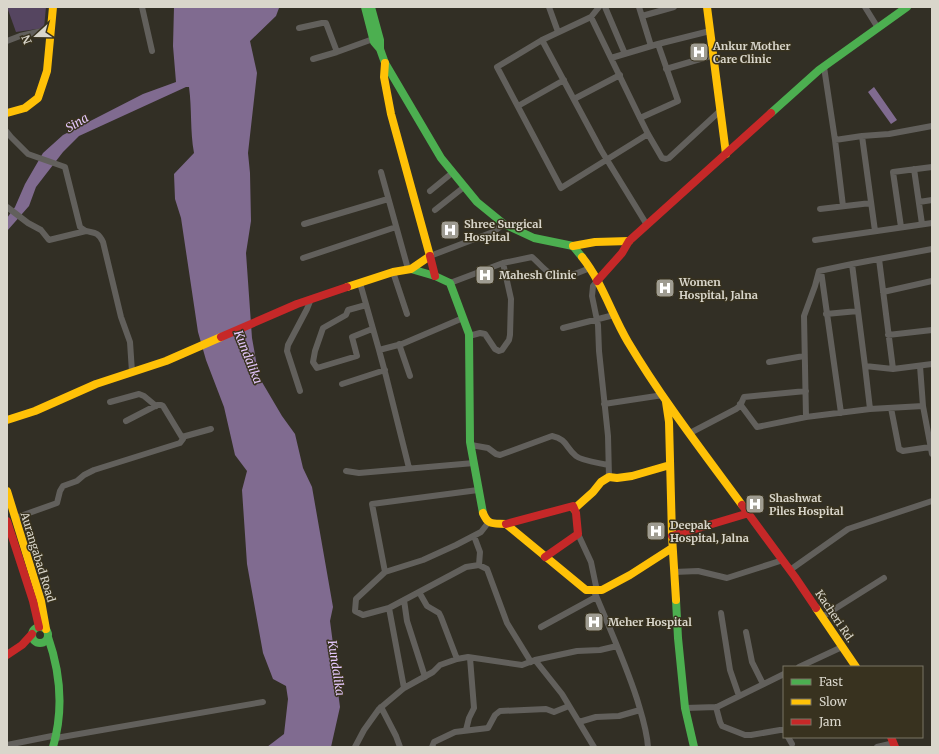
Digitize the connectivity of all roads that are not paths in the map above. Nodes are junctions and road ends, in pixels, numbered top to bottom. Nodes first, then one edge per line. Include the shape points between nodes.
1 (53, 7) edge
2 (142, 7) edge
3 (365, 7) edge
4 (371, 7) edge
5 (549, 7) edge
6 (599, 7) edge
7 (605, 7) edge
8 (639, 7) edge
9 (674, 7) edge
10 (707, 7) edge
11 (865, 7) edge
12 (907, 7) edge
13 (642, 16) junction
14 (591, 17) junction
15 (299, 28) dead end
16 (878, 28) junction
17 (51, 30) junction
18 (710, 31) junction
19 (558, 32) junction
20 (373, 39) junction
21 (542, 40) junction
22 (7, 41) edge
23 (655, 45) junction
24 (380, 49) junction
25 (152, 52) dead end
26 (337, 52) junction
27 (625, 54) junction
28 (714, 56) junction
29 (611, 58) junction
30 (313, 59) dead end
31 (385, 63) junction
32 (824, 66) junction
33 (666, 69) junction
34 (620, 75) junction
35 (564, 80) junction
36 (574, 99) junction
37 (518, 106) junction
38 (721, 110) junction
39 (7, 113) edge
40 (640, 118) junction
41 (932, 126) edge
42 (7, 132) edge
43 (648, 134) junction
44 (862, 136) junction
45 (835, 140) junction
46 (726, 154) junction
47 (608, 160) junction
48 (932, 167) edge
49 (914, 169) junction
50 (381, 172) dead end
51 (452, 173) junction
52 (464, 187) junction
53 (430, 191) dead end
54 (388, 199) junction
55 (932, 200) edge
56 (919, 202) junction
57 (871, 203) junction
58 (843, 206) junction
59 (7, 208) edge
60 (820, 208) dead end
61 (435, 210) dead end
62 (932, 223) edge
63 (304, 224) dead end
64 (504, 224) junction
65 (922, 224) junction
66 (647, 225) junction
67 (396, 227) junction
68 (901, 228) junction
69 (87, 231) junction
70 (875, 231) junction
71 (815, 240) dead end
72 (629, 241) junction
73 (573, 246) junction
74 (932, 249) edge
75 (430, 256) junction
76 (303, 258) dead end
77 (879, 259) junction
78 (503, 263) junction
79 (852, 264) junction
80 (590, 268) junction
81 (410, 269) junction
82 (821, 271) junction
83 (393, 272) junction
84 (435, 276) junction
85 (597, 281) junction
86 (932, 281) edge
87 (360, 283) junction
88 (450, 283) junction
89 (883, 292) junction
90 (311, 300) junction
91 (366, 305) junction
92 (858, 311) junction
93 (407, 314) dead end
94 (826, 314) junction
95 (614, 315) junction
96 (463, 318) junction
97 (597, 320) junction
98 (563, 328) dead end
99 (372, 329) junction
100 (932, 330) edge
101 (888, 335) junction
102 (469, 336) junction
103 (400, 344) junction
104 (378, 350) junction
105 (804, 356) junction
106 (769, 362) dead end
107 (932, 364) edge
108 (865, 366) junction
109 (920, 366) junction
110 (892, 369) junction
111 (385, 370) junction
112 (132, 372) junction
113 (410, 376) dead end
114 (342, 384) dead end
115 (300, 391) dead end
116 (806, 391) junction
117 (664, 397) junction
118 (110, 402) dead end
119 (604, 404) junction
120 (156, 406) junction
121 (739, 406) junction
122 (923, 406) junction
123 (891, 408) junction
124 (870, 409) junction
125 (841, 413) junction
126 (806, 417) junction
127 (7, 420) edge
128 (126, 421) dead end
129 (211, 430) dead end
130 (690, 433) junction
131 (182, 437) junction
132 (472, 445) junction
133 (930, 447) junction
134 (932, 454) edge
135 (474, 463) junction
136 (608, 465) junction
137 (670, 465) junction
138 (409, 468) junction
139 (346, 471) dead end
140 (609, 477) junction
141 (478, 490) junction
142 (7, 491) edge
143 (932, 501) edge
144 (9, 506) edge
145 (574, 509) junction
146 (749, 513) junction
147 (11, 520) edge
148 (488, 523) junction
149 (506, 524) junction
150 (578, 534) junction
151 (474, 536) junction
152 (672, 536) junction
153 (672, 548) junction
154 (545, 557) junction
155 (783, 560) junction
156 (479, 565) junction
157 (790, 570) junction
158 (385, 572) junction
159 (674, 572) junction
160 (884, 578) dead end
161 (419, 592) junction
162 (596, 593) junction
163 (404, 600) junction
164 (389, 608) junction
165 (721, 613) dead end
166 (822, 616) junction
167 (541, 627) dead end
168 (746, 632) dead end
169 (42, 636) junction
170 (22, 645) junction
171 (617, 646) junction
172 (842, 647) junction
173 (8, 652) edge
174 (470, 658) junction
175 (457, 659) junction
176 (533, 661) junction
177 (801, 666) edge
178 (855, 666) edge
179 (783, 674) edge
180 (425, 677) junction
181 (763, 684) junction
182 (404, 688) junction
183 (738, 696) junction
184 (263, 702) dead end
185 (569, 706) junction
186 (716, 707) junction
187 (381, 708) junction
188 (685, 708) junction
189 (640, 710) junction
190 (579, 722) junction
191 (466, 730) junction
192 (783, 730) edge
193 (56, 736) junction
194 (789, 738) edge
195 (893, 742) edge
196 (7, 744) edge
197 (792, 744) dead end
198 (53, 747) edge
199 (355, 747) edge
200 (400, 747) edge
201 (432, 747) edge
202 (594, 747) edge
203 (648, 747) edge
204 (694, 747) edge
205 (877, 747) edge

1 - 17 street
2 - 25 street
3 - 20 street
4 - 24 street
5 - 19 street
6 - 14 street
7 - 27 street
8 - 13 street
9 - 13 street
10 - 18 street
11 - 16 street
12 - 16 street
13 - 23 street
14 - 19 street
14 - 29 street
15 - 26 street via 326,23
16 - 32 street
17 - 22 street
17 - 39 street via 47,70 38,98 25,108
18 - 23 street
18 - 28 street
19 - 21 street
20 - 24 street
20 - 26 street
21 - 35 street
21 - 37 street via 497,67
23 - 27 street
23 - 33 street
24 - 31 street
26 - 30 street
27 - 29 street
28 - 33 street
28 - 38 street
29 - 34 street
31 - 51 street
31 - 75 street via 384,77 392,114
32 - 45 street
32 - 46 street
33 - 40 street via 678,101
34 - 36 street
34 - 40 street
35 - 36 street
35 - 37 street
36 - 47 street
37 - 47 street via 561,188
38 - 43 street via 668,159 662,158
38 - 46 street
40 - 43 street
41 - 44 street
42 - 69 street via 28,154 65,167 78,223
43 - 47 street
44 - 45 street
44 - 57 street
45 - 58 street
46 - 66 street
47 - 66 street
48 - 49 street
49 - 56 street
49 - 68 street via 893,172
50 - 54 street
51 - 52 street
51 - 53 street
52 - 61 street
52 - 64 street via 477,202
54 - 63 street
54 - 67 street
55 - 56 street
56 - 65 street
57 - 58 street
57 - 70 street
58 - 60 street
59 - 69 street via 41,230 49,240
62 - 65 street
64 - 73 street via 534,238
64 - 75 street via 493,232
65 - 68 street
66 - 72 street
67 - 76 street
67 - 81 street
68 - 70 street
69 - 112 street via 100,236 103,242 121,317 130,342
70 - 71 street
72 - 73 street via 595,242
72 - 85 street via 622,253
73 - 80 street, Kacheri Rd.
74 - 77 street
75 - 81 street
75 - 84 street
77 - 79 street
77 - 89 street
78 - 80 street via 532,257 551,275 558,277
78 - 88 street
78 - 102 street via 511,299 509,340 499,351 485,334
79 - 82 street
79 - 92 street
80 - 85 street, Kacheri Rd.
81 - 83 street
81 - 84 street
82 - 94 street
82 - 105 street via 804,316
83 - 87 street
83 - 93 street
84 - 88 street
85 - 95 street, Kacheri Rd.
85 - 97 street via 592,289
86 - 89 street
87 - 90 street
87 - 91 street
88 - 96 street
89 - 101 street
90 - 112 street via 166,361
90 - 115 street via 287,351
91 - 99 street
91 - 99 street via 348,310 346,315 323,328 315,350 313,362 316,368 357,356 352,336
92 - 94 street
92 - 108 street
94 - 125 street
95 - 97 street
95 - 117 street, Kacheri Rd. via 628,342
96 - 102 street
96 - 103 street
97 - 98 street
97 - 119 street
99 - 104 street
100 - 101 street
101 - 110 street
102 - 132 street
103 - 104 street
103 - 113 street
104 - 111 street
105 - 106 street
105 - 116 street
107 - 109 street
108 - 110 street
108 - 124 street
109 - 110 street
109 - 122 street
111 - 114 street
111 - 138 street
112 - 127 street
116 - 121 street via 745,396
116 - 126 street
117 - 119 street
117 - 130 street, Kacheri Rd.
117 - 137 street via 669,422
118 - 120 street via 139,394
119 - 136 street
120 - 128 street
120 - 131 street via 163,406
121 - 126 street via 757,427
121 - 130 street
122 - 123 street
122 - 133 street
123 - 124 street
123 - 133 street via 899,449 903,451
124 - 125 street
125 - 126 street
129 - 131 street
130 - 146 street, Kacheri Rd.
131 - 147 street via 180,443 88,473 64,486 57,503
132 - 135 street
132 - 136 street via 488,448 500,455 552,436 564,441 578,458
133 - 134 street
135 - 138 street
135 - 141 street
136 - 140 street
137 - 140 street via 627,477
137 - 152 street
138 - 139 street via 359,473
140 - 145 street
141 - 148 street via 483,514
141 - 158 street via 372,504
142 - 144 street, Aurangabad Road
143 - 157 street via 846,531
144 - 147 street, Aurangabad Road
145 - 149 street via 573,506
145 - 150 street
146 - 152 street
146 - 155 street, Kacheri Rd.
147 - 169 street, Aurangabad Road
148 - 149 street
148 - 151 street
149 - 154 street
150 - 154 street
150 - 162 street via 590,562
151 - 156 street via 480,552
151 - 158 street via 423,560
152 - 153 street
153 - 159 street
153 - 162 street
154 - 162 street via 586,590
155 - 157 street, Kacheri Rd.
155 - 159 street via 727,578 698,570
156 - 161 street via 466,567
156 - 176 street via 487,569 507,623
157 - 166 street, Kacheri Rd.
158 - 164 street via 356,599 355,611 363,615
159 - 188 street
160 - 166 street
161 - 163 street
161 - 175 street via 427,606 442,617
162 - 167 street
162 - 171 street
163 - 164 street
163 - 180 street via 407,621
164 - 182 street
165 - 183 street via 730,670
166 - 172 street, Kacheri Rd.
168 - 181 street via 752,662
169 - 170 street
169 - 170 street via 33,639 32,634
169 - 193 street, Aurangabad Road via 54,651 61,697
170 - 173 street
171 - 176 street via 600,650 577,650
171 - 189 street
172 - 177 street
172 - 178 street, Kacheri Rd.
174 - 175 street
174 - 176 street via 522,665
174 - 191 street via 474,708
175 - 180 street via 440,665
176 - 185 street via 562,694
179 - 181 street
180 - 182 street
181 - 183 street
182 - 187 street
183 - 186 street
184 - 193 street
185 - 190 street
185 - 191 street via 554,712 546,709 502,711 496,714 488,728
186 - 188 street
186 - 192 street via 721,725 746,735
187 - 199 street
187 - 200 street
188 - 204 street
189 - 190 street
189 - 203 street via 647,731
190 - 202 street
191 - 201 street via 434,742
193 - 196 street
193 - 198 street, Aurangabad Road
194 - 197 street
195 - 205 street

